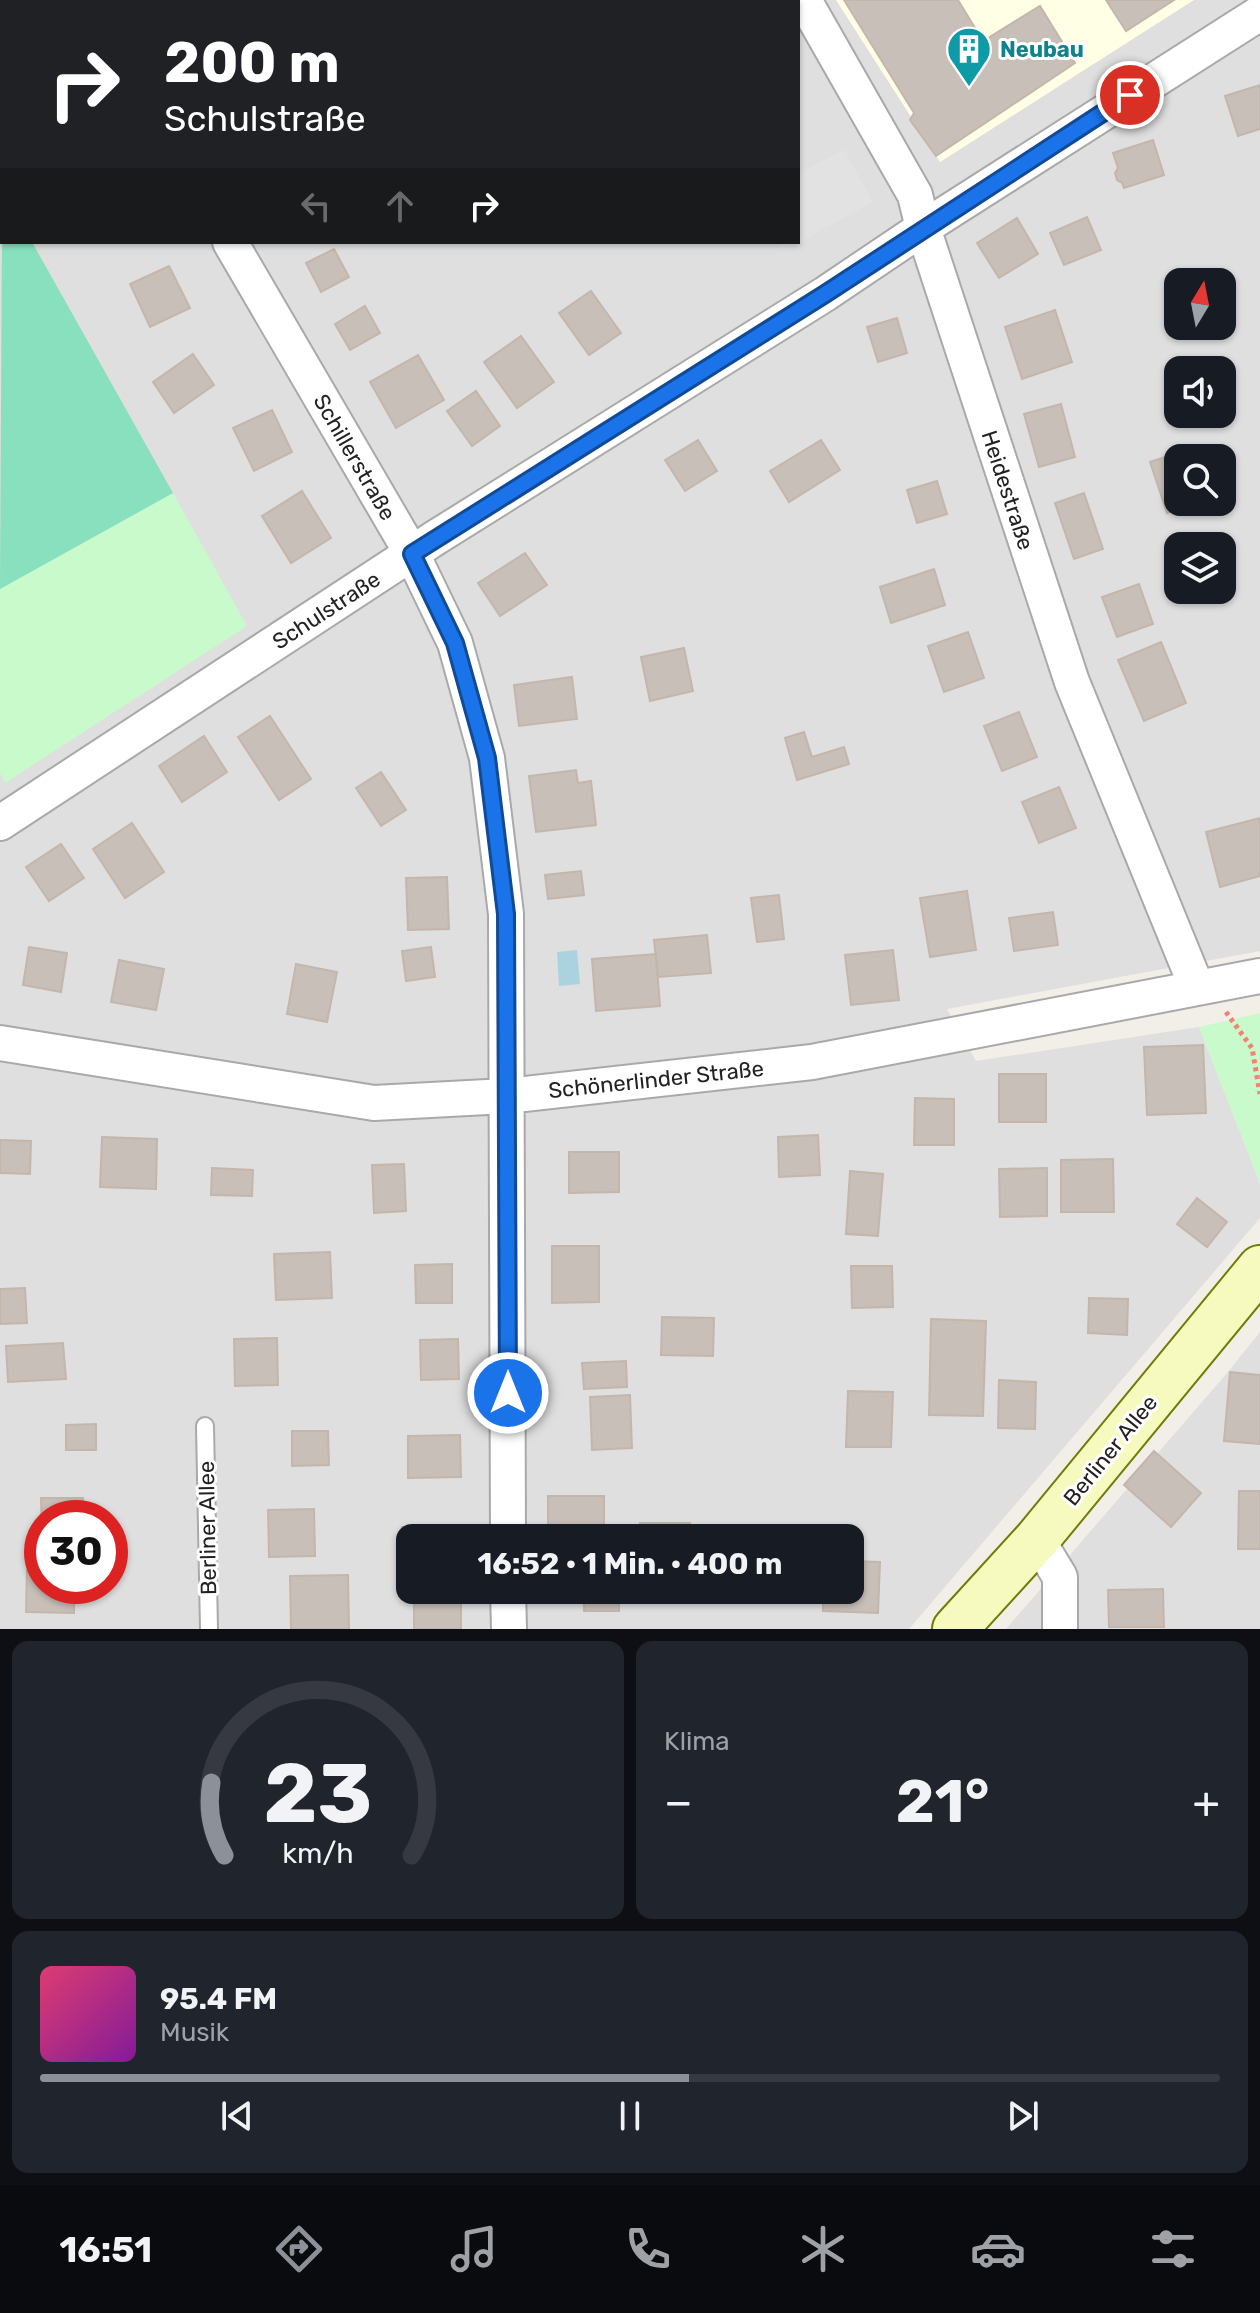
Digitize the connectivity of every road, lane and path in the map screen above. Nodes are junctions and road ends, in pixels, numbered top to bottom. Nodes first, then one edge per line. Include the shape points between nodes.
1 (804, 0) edge
2 (1260, 13) edge
3 (923, 228) junction
4 (231, 244) edge
5 (412, 554) junction
6 (0, 823) edge
7 (1260, 976) edge
8 (1197, 988) junction
9 (0, 1043) edge
10 (1252, 1048) junction
11 (1260, 1057) edge
12 (1260, 1094) edge
13 (506, 1096) junction
14 (1260, 1268) edge
15 (205, 1426) dead end
16 (508, 1524) edge
17 (1037, 1539) junction
18 (508, 1604) edge
19 (209, 1629) edge
20 (509, 1629) edge
21 (955, 1629) edge
22 (1060, 1629) edge

1 - 3 street, Heidestraße via 915,195
2 - 3 street, Schulstraße
3 - 5 street, Schulstraße
3 - 8 street, Heidestraße via 1072,682
4 - 5 street, Schillerstraße
5 - 6 street, Schulstraße
5 - 13 street, Schillerstraße via 455,643 487,758 506,914
7 - 8 street, Schönerlinder Straße
8 - 10 path via 1221,1004
8 - 13 street, Schönerlinder Straße via 812,1062
9 - 13 street, Schönerlinder Straße via 374,1103
10 - 11 path
10 - 12 path
13 - 16 street, Schillerstraße
14 - 17 street, Berliner Allee
15 - 19 lane, Berliner Allee
17 - 21 street, Berliner Allee
17 - 22 street via 1060,1577
18 - 20 street

